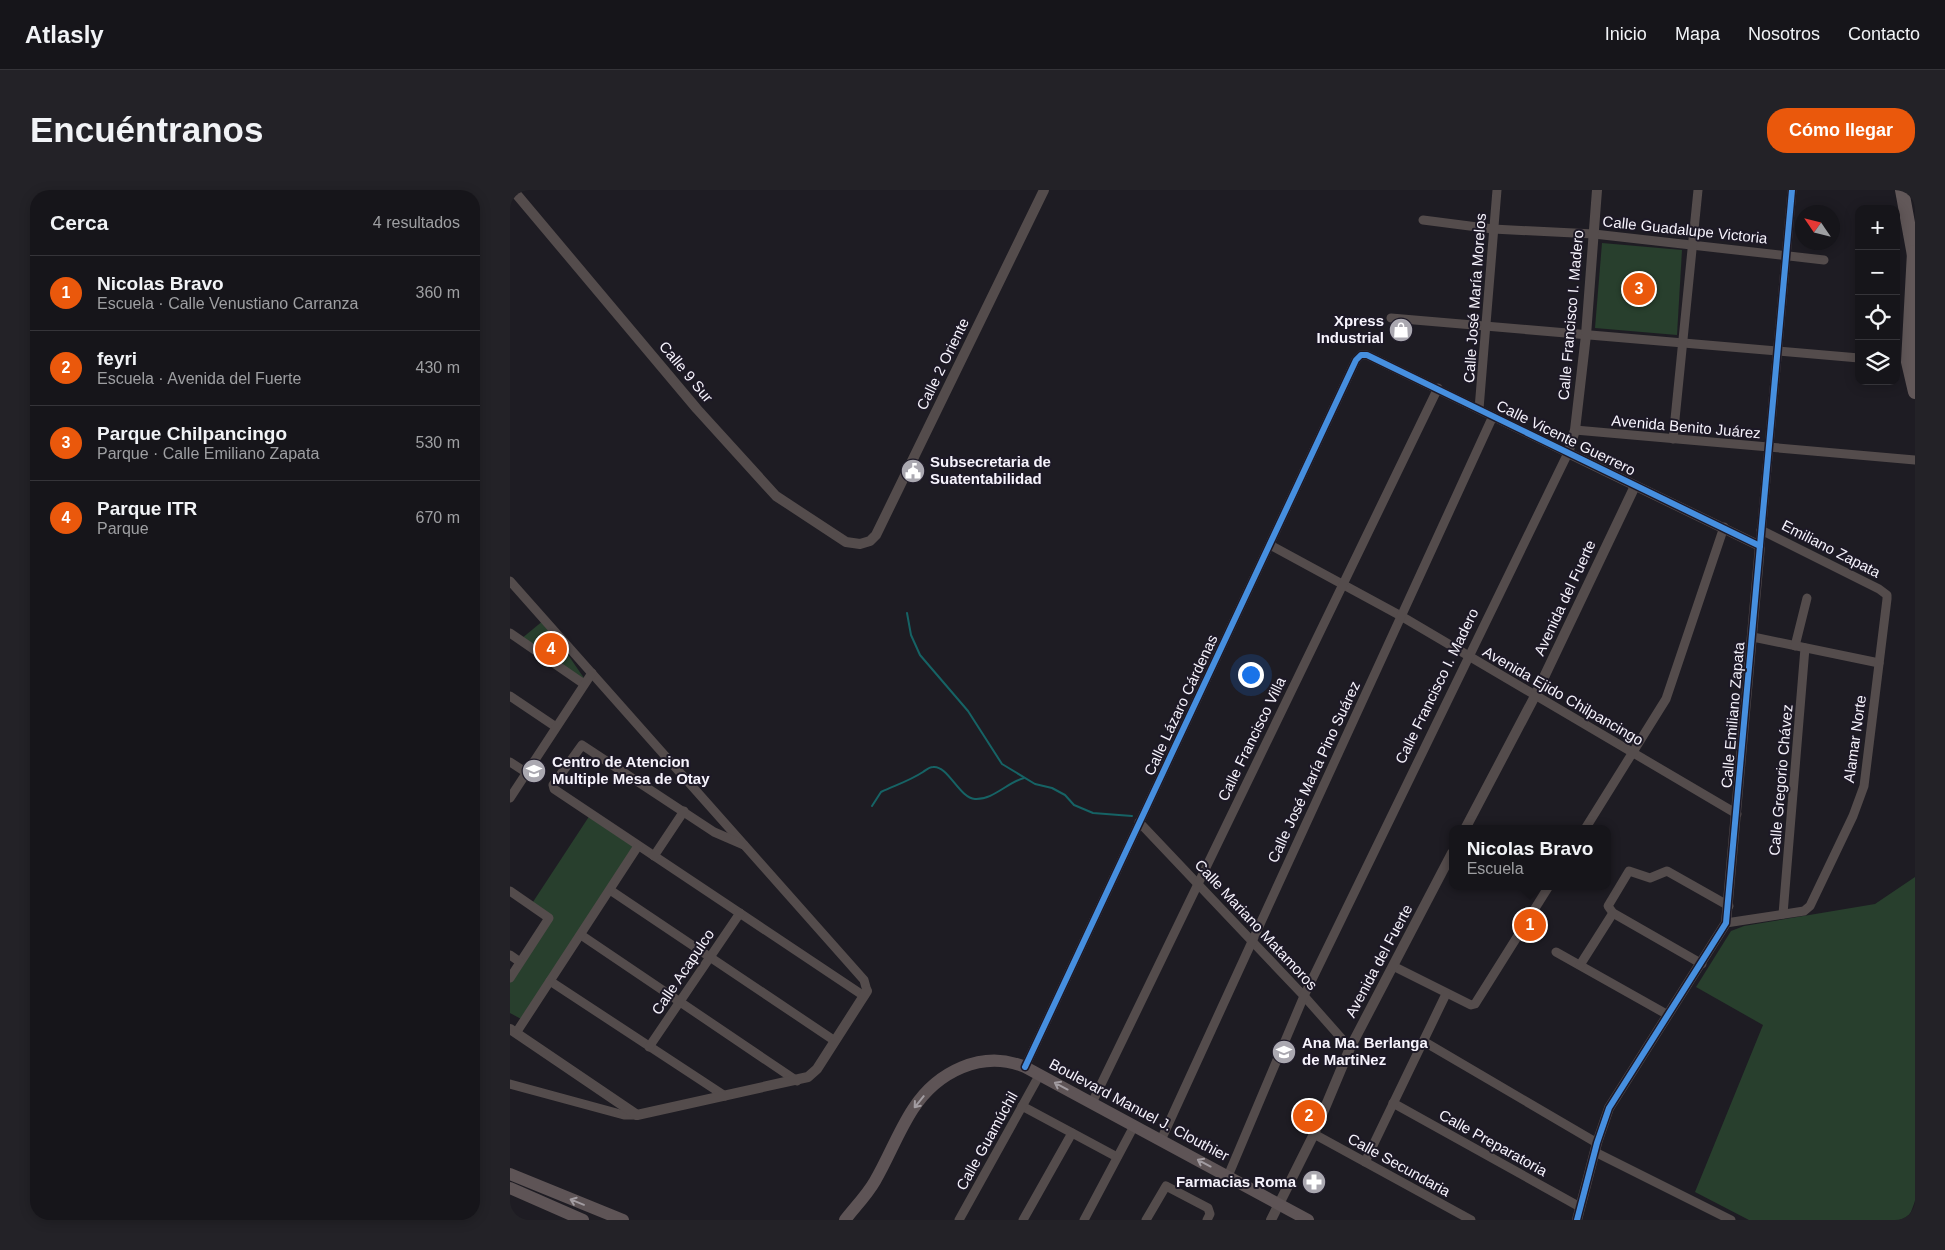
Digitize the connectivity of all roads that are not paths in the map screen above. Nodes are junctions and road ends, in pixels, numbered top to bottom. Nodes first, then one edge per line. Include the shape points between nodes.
1 (513, 190) edge
2 (1044, 190) edge
3 (1497, 190) edge
4 (1597, 190) edge
5 (1698, 190) edge
6 (1792, 190) edge
7 (1902, 190) edge
8 (1423, 220) dead end
9 (1494, 229) junction
10 (1594, 234) junction
11 (1692, 245) junction
12 (1785, 254) junction
13 (1914, 256) edge
14 (1824, 260) dead end
15 (1391, 318) dead end
16 (1488, 325) junction
17 (1586, 336) junction
18 (1682, 344) junction
19 (1776, 351) junction
20 (1360, 355) joint
21 (1855, 358) edge
22 (1902, 361) edge
23 (1438, 388) junction
24 (1915, 392) edge
25 (1479, 409) junction
26 (1493, 416) junction
27 (1575, 430) junction
28 (1673, 439) junction
29 (1768, 448) junction
30 (1568, 453) junction
31 (1915, 460) edge
32 (1635, 486) junction
33 (1724, 528) junction
34 (1761, 530) junction
35 (860, 544) joint
36 (1270, 545) junction
37 (1760, 546) junction
38 (510, 581) edge
39 (1342, 584) junction
40 (1887, 595) joint
41 (1806, 598) dead end
42 (1400, 616) junction
43 (510, 634) edge
44 (1753, 637) junction
45 (1795, 646) junction
46 (1805, 648) junction
47 (1467, 656) junction
48 (1879, 663) junction
49 (592, 673) junction
50 (584, 684) junction
51 (510, 696) edge
52 (1535, 696) junction
53 (556, 727) junction
54 (1632, 753) junction
55 (510, 762) edge
56 (526, 773) junction
57 (510, 798) edge
58 (684, 811) junction
59 (1737, 814) junction
60 (1139, 822) junction
61 (1468, 825) edge
62 (1587, 825) edge
63 (744, 845) junction
64 (638, 846) junction
65 (654, 856) junction
66 (1449, 859) edge
67 (1198, 882) junction
68 (610, 890) junction
69 (1546, 890) edge
70 (510, 891) edge
71 (1729, 906) junction
72 (1613, 912) junction
73 (740, 913) junction
74 (1784, 914) junction
75 (1726, 923) junction
76 (580, 935) junction
77 (1252, 939) junction
78 (1556, 952) dead end
79 (510, 955) edge
80 (710, 958) junction
81 (520, 962) junction
82 (1702, 964) junction
83 (1580, 965) junction
84 (1393, 966) junction
85 (510, 978) edge
86 (550, 981) junction
87 (865, 993) junction
88 (1446, 994) junction
89 (1304, 996) junction
90 (680, 1003) junction
91 (1668, 1015) junction
92 (513, 1031) edge
93 (835, 1041) junction
94 (1423, 1041) junction
95 (649, 1046) junction
96 (1350, 1048) junction
97 (1025, 1066) junction
98 (1040, 1074) junction
99 (797, 1081) junction
100 (510, 1084) edge
101 (725, 1096) junction
102 (1092, 1103) junction
103 (1394, 1103) junction
104 (1022, 1106) junction
105 (637, 1115) junction
106 (1134, 1126) junction
107 (1072, 1133) junction
108 (1314, 1134) junction
109 (1162, 1140) junction
110 (1596, 1147) junction
111 (1117, 1157) junction
112 (1366, 1162) junction
113 (510, 1174) edge
114 (1228, 1176) junction
115 (510, 1188) edge
116 (1279, 1204) junction
117 (1580, 1207) junction
118 (583, 1220) edge
119 (623, 1220) edge
120 (845, 1220) edge
121 (959, 1220) edge
122 (1023, 1220) edge
123 (1084, 1220) edge
124 (1146, 1220) edge
125 (1207, 1220) edge
126 (1271, 1220) edge
127 (1308, 1220) edge
128 (1471, 1220) edge
129 (1577, 1220) edge
130 (1731, 1220) edge

1 - 35 street, Calle 9 Sur via 697,409 776,496 846,542
2 - 35 street, Calle 2 Oriente via 876,535
3 - 9 street, Calle José María Morelos
4 - 10 street, Calle Francisco I. Madero
5 - 11 street
6 - 12 street, Calle Emiliano Zapata
7 - 13 highway
8 - 9 street, Calle Guadalupe Victoria
9 - 10 street, Calle Guadalupe Victoria
9 - 16 street, Calle José María Morelos
10 - 11 street, Calle Guadalupe Victoria
10 - 17 street, Calle Francisco I. Madero
11 - 12 street, Calle Guadalupe Victoria
11 - 18 street
12 - 14 street, Calle Guadalupe Victoria
12 - 19 street, Calle Emiliano Zapata
13 - 22 highway
15 - 16 street
16 - 17 street
16 - 25 street, Calle José María Morelos
17 - 18 street
17 - 27 street, Calle Francisco I. Madero
18 - 19 street
18 - 28 street
19 - 21 street
19 - 29 street, Calle Emiliano Zapata
20 - 23 street, Calle Vicente Guerrero via 1367,355
20 - 36 street, Calle Lázaro Cárdenas
22 - 24 highway
23 - 25 street, Calle Vicente Guerrero
23 - 39 street, Calle Francisco Villa
25 - 26 street, Calle Vicente Guerrero
26 - 30 street, Calle Vicente Guerrero
26 - 42 street, Calle José María Pino Suárez
27 - 28 street, Avenida Benito Juárez
27 - 30 street, Calle Francisco I. Madero
28 - 29 street, Avenida Benito Juárez
29 - 31 street, Avenida Benito Juárez
29 - 34 street, Calle Emiliano Zapata
30 - 32 street, Calle Vicente Guerrero
30 - 47 street, Calle Francisco I. Madero
32 - 33 street, Calle Vicente Guerrero
32 - 52 street, Avenida del Fuerte
33 - 37 street, Calle Vicente Guerrero
33 - 54 street via 1666,699
34 - 37 street, Calle Emiliano Zapata
34 - 40 street, Emiliano Zapata
36 - 39 street, Avenida Ejido Chilpancingo
36 - 60 street, Calle Lázaro Cárdenas
37 - 44 street, Calle Emiliano Zapata
38 - 49 street
39 - 42 street, Avenida Ejido Chilpancingo
39 - 67 street, Calle Francisco Villa
40 - 48 street, Alamar Norte
41 - 45 street
42 - 47 street, Avenida Ejido Chilpancingo
42 - 77 street, Calle José María Pino Suárez
43 - 50 street
44 - 45 street
44 - 59 street, Calle Emiliano Zapata
45 - 46 street
46 - 48 street
46 - 74 street, Calle Gregorio Chávez
47 - 52 street, Avenida Ejido Chilpancingo
47 - 89 street, Calle Francisco I. Madero
48 - 74 street, Alamar Norte via 1864,786 1853,816 1810,906
49 - 50 street
49 - 63 street
50 - 53 street
51 - 53 street
52 - 54 street, Avenida Ejido Chilpancingo
52 - 61 street, Avenida del Fuerte
53 - 56 street
54 - 59 street, Avenida Ejido Chilpancingo
54 - 62 street
55 - 56 street
56 - 57 street
58 - 63 street via 721,836
58 - 64 street via 580,746 553,785 554,789
58 - 65 street
59 - 71 street, Calle Emiliano Zapata
60 - 67 street, Calle Mariano Matamoros
60 - 97 street, Calle Lázaro Cárdenas
63 - 87 street via 864,980
64 - 65 street
64 - 68 street
65 - 73 street
66 - 84 street, Avenida del Fuerte
67 - 77 street, Calle Mariano Matamoros
67 - 102 street, Calle Francisco Villa
68 - 76 street
68 - 80 street
69 - 88 street via 1474,1004
70 - 81 street via 549,918
71 - 72 street via 1667,871 1650,878 1629,871 1608,906
71 - 75 street, Calle Emiliano Zapata
72 - 82 street
72 - 83 street
73 - 80 street, Calle Acapulco
73 - 87 street
74 - 75 street
75 - 82 street, Calle Emiliano Zapata
76 - 86 street
76 - 90 street
77 - 89 street, Calle Mariano Matamoros
77 - 109 street, Calle José María Pino Suárez
78 - 83 street
79 - 81 street
80 - 90 street, Calle Acapulco
80 - 93 street
81 - 85 street
82 - 91 street, Calle Emiliano Zapata
83 - 91 street
84 - 88 street
84 - 96 street, Avenida del Fuerte
86 - 92 street
86 - 95 street
87 - 93 street
88 - 94 street
89 - 96 street, Calle Mariano Matamoros
89 - 114 street, Calle Francisco I. Madero
90 - 95 street, Calle Acapulco
90 - 99 street
91 - 110 street, Calle Emiliano Zapata via 1609,1108
92 - 105 street
93 - 99 street via 813,1074
94 - 103 street
94 - 110 street
95 - 101 street
96 - 108 street, Avenida del Fuerte
97 - 98 main road, Boulevard Manuel J. Clouthier
97 -> 120 main road, Boulevard Manuel J. Clouthier via 1001,1060 979,1061 941,1080 914,1107 875,1182
102 -> 98 main road, Boulevard Manuel J. Clouthier
98 - 104 street, Calle Guamúchil
99 - 101 street
100 - 105 street via 624,1115
101 - 105 street
102 - 106 main road, Boulevard Manuel J. Clouthier
103 - 112 street
103 - 117 street, Calle Preparatoria
104 - 107 street
104 - 121 street, Calle Guamúchil
106 - 109 main road, Boulevard Manuel J. Clouthier
106 - 111 street
107 - 111 street
107 - 122 street
108 - 112 street, Calle Secundaria
108 - 116 street, Avenida del Fuerte
114 -> 109 main road, Boulevard Manuel J. Clouthier
110 - 117 street, Calle Emiliano Zapata
110 - 130 street
111 - 123 street
112 - 128 street, Calle Secundaria
119 -> 113 main road
114 - 116 main road, Boulevard Manuel J. Clouthier
115 - 118 main road
116 - 126 street, Avenida del Fuerte
116 - 127 main road, Boulevard Manuel J. Clouthier
117 - 129 street, Calle Emiliano Zapata
124 - 125 street via 1166,1186 1210,1211

